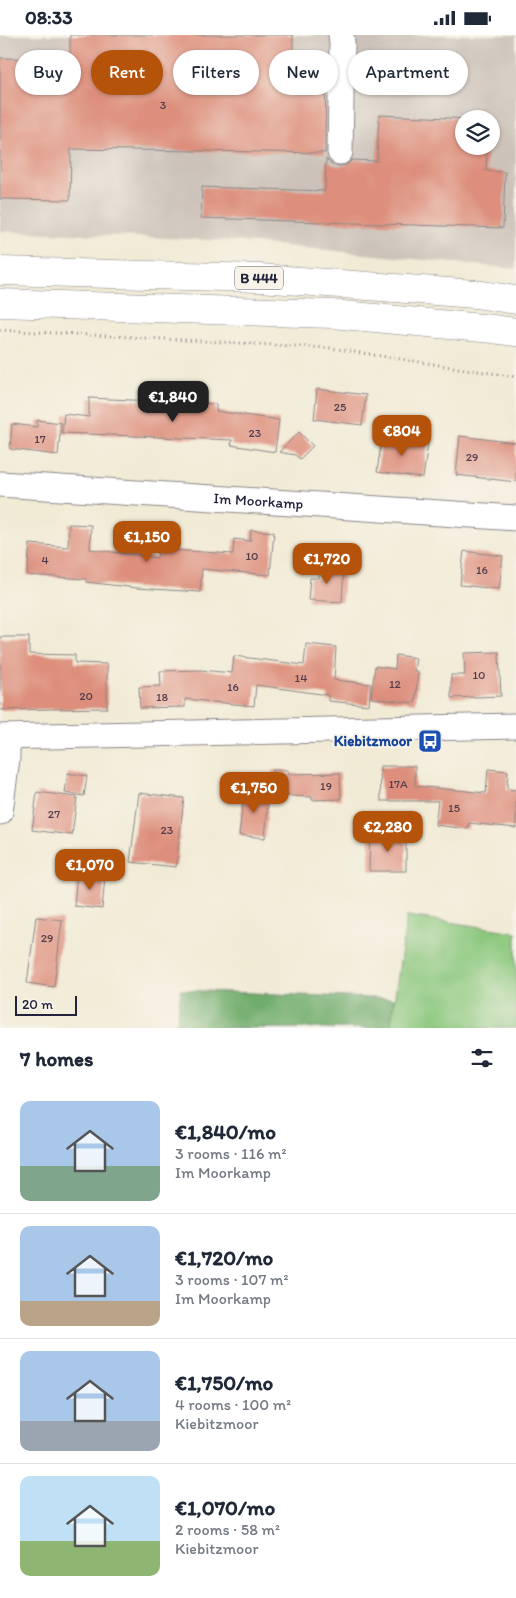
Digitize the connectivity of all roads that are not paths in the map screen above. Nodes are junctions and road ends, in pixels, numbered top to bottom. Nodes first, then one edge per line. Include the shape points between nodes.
1 (340, 35) edge
2 (340, 151) dead end
3 (0, 271) edge
4 (516, 293) edge
5 (475, 294) junction
6 (516, 300) edge
7 (0, 303) edge
8 (516, 333) edge
9 (0, 484) edge
10 (516, 518) edge
11 (516, 727) edge
12 (3, 737) edge
13 (0, 812) edge

1 - 2 street
3 - 5 highway, B 444 via 260,278
4 - 5 highway, B 444
5 - 6 highway, B 444
7 - 8 highway, B 444 via 332,314
9 - 10 street, Im Moorkamp
11 - 12 street
12 - 13 street via 7,758

